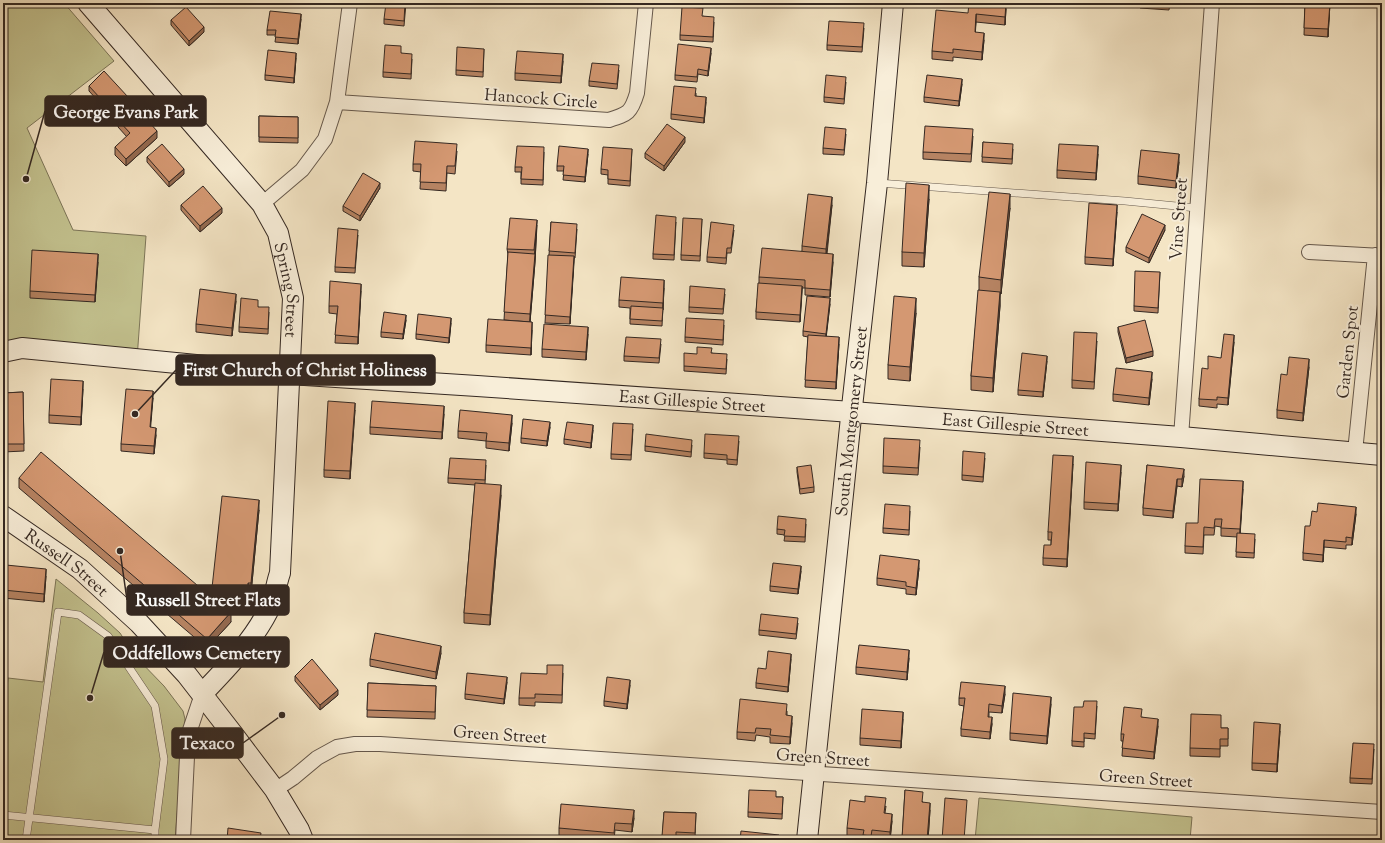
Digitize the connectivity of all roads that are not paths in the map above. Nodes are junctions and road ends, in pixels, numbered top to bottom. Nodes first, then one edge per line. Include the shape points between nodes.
1 (88, 3) edge
2 (350, 3) edge
3 (646, 3) edge
4 (893, 3) edge
5 (1212, 3) edge
6 (337, 102) junction
7 (877, 183) junction
8 (262, 204) junction
9 (1197, 208) junction
10 (1309, 252) dead end
11 (1378, 256) edge
12 (3, 352) edge
13 (289, 374) junction
14 (852, 412) junction
15 (1181, 437) junction
16 (1355, 452) junction
17 (1382, 455) edge
18 (3, 516) edge
19 (202, 694) junction
20 (815, 774) junction
21 (275, 790) junction
22 (1382, 812) edge
23 (3, 815) edge
24 (29, 818) junction
25 (155, 830) junction
26 (26, 840) edge
27 (155, 840) edge
28 (183, 840) edge
29 (303, 840) edge
30 (808, 840) edge

1 - 8 street, Spring Street
2 - 6 street
3 - 6 street, Hancock Circle via 637,93 633,107 624,115 609,120
4 - 7 street, South Montgomery Street
5 - 9 street, Vine Street
6 - 8 street via 325,139 302,170
7 - 9 lane
7 - 14 street, South Montgomery Street
8 - 13 street, Spring Street via 278,233 293,298
9 - 15 street, Vine Street
10 - 11 street, Garden Spot
11 - 16 street, Garden Spot
12 - 13 street, East Gillespie Street via 22,348
13 - 14 street, East Gillespie Street
13 - 19 street, Spring Street via 280,573 270,608 240,652
14 - 15 street, East Gillespie Street
14 - 20 street, South Montgomery Street
15 - 16 street, East Gillespie Street
16 - 17 street, East Gillespie Street
18 - 19 street, Russell Street via 80,569 139,623
19 - 21 street, Russell Street
19 - 28 street via 188,736
20 - 21 street, Green Street via 355,744 337,747 317,758
20 - 22 street, Green Street
20 - 30 street, South Montgomery Street
21 - 29 street, Russell Street
23 - 24 lane
24 - 25 lane
24 - 25 lane via 58,612 78,615 108,636 155,706 164,759
24 - 26 lane
25 - 27 lane

